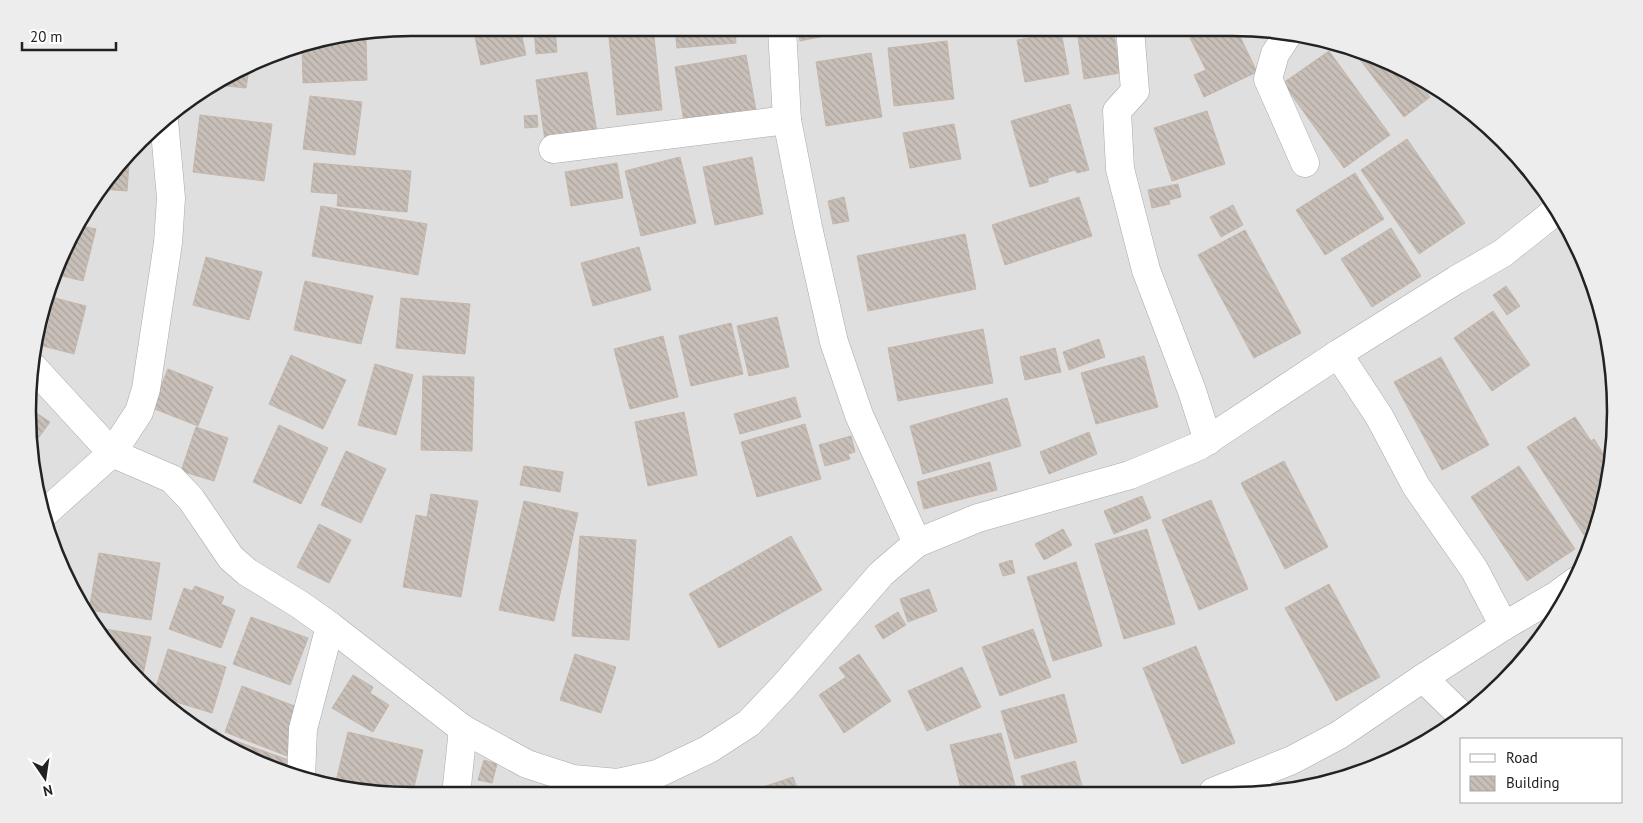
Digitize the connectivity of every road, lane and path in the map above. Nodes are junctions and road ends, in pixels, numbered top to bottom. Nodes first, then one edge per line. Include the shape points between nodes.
1 (782, 36) edge
2 (1131, 36) edge
3 (1284, 40) edge
4 (787, 120) junction
5 (165, 128) edge
6 (553, 149) dead end
7 (1305, 163) dead end
8 (1551, 215) edge
9 (1338, 354) junction
10 (38, 373) edge
11 (1208, 441) junction
12 (112, 453) junction
13 (49, 509) edge
14 (917, 543) junction
15 (1559, 594) edge
16 (330, 626) junction
17 (1504, 626) junction
18 (1423, 678) junction
19 (1457, 711) edge
20 (463, 729) junction
21 (302, 770) edge
22 (457, 787) edge
23 (615, 787) edge
24 (623, 787) edge
25 (1225, 787) edge

1 - 4 street
2 - 11 street via 1135,91 1117,111 1120,169 1146,270
3 - 7 street via 1275,54 1268,79
4 - 6 street
4 - 14 street via 834,342 858,415
5 - 12 street via 171,198 168,243 146,389 139,412
8 - 9 street via 1503,253
9 - 11 street
9 - 17 street via 1379,416 1416,486 1474,569
10 - 12 street
11 - 14 street via 1130,475 978,518
12 - 13 street
12 - 16 street via 172,479 191,499 231,558
14 - 24 street via 881,574 750,724 709,749
15 - 17 street
16 - 20 street
16 - 21 street via 303,729
17 - 18 street
18 - 19 street
18 - 25 street via 1339,735 1292,760
20 - 22 street
20 - 23 street via 527,764 573,779

